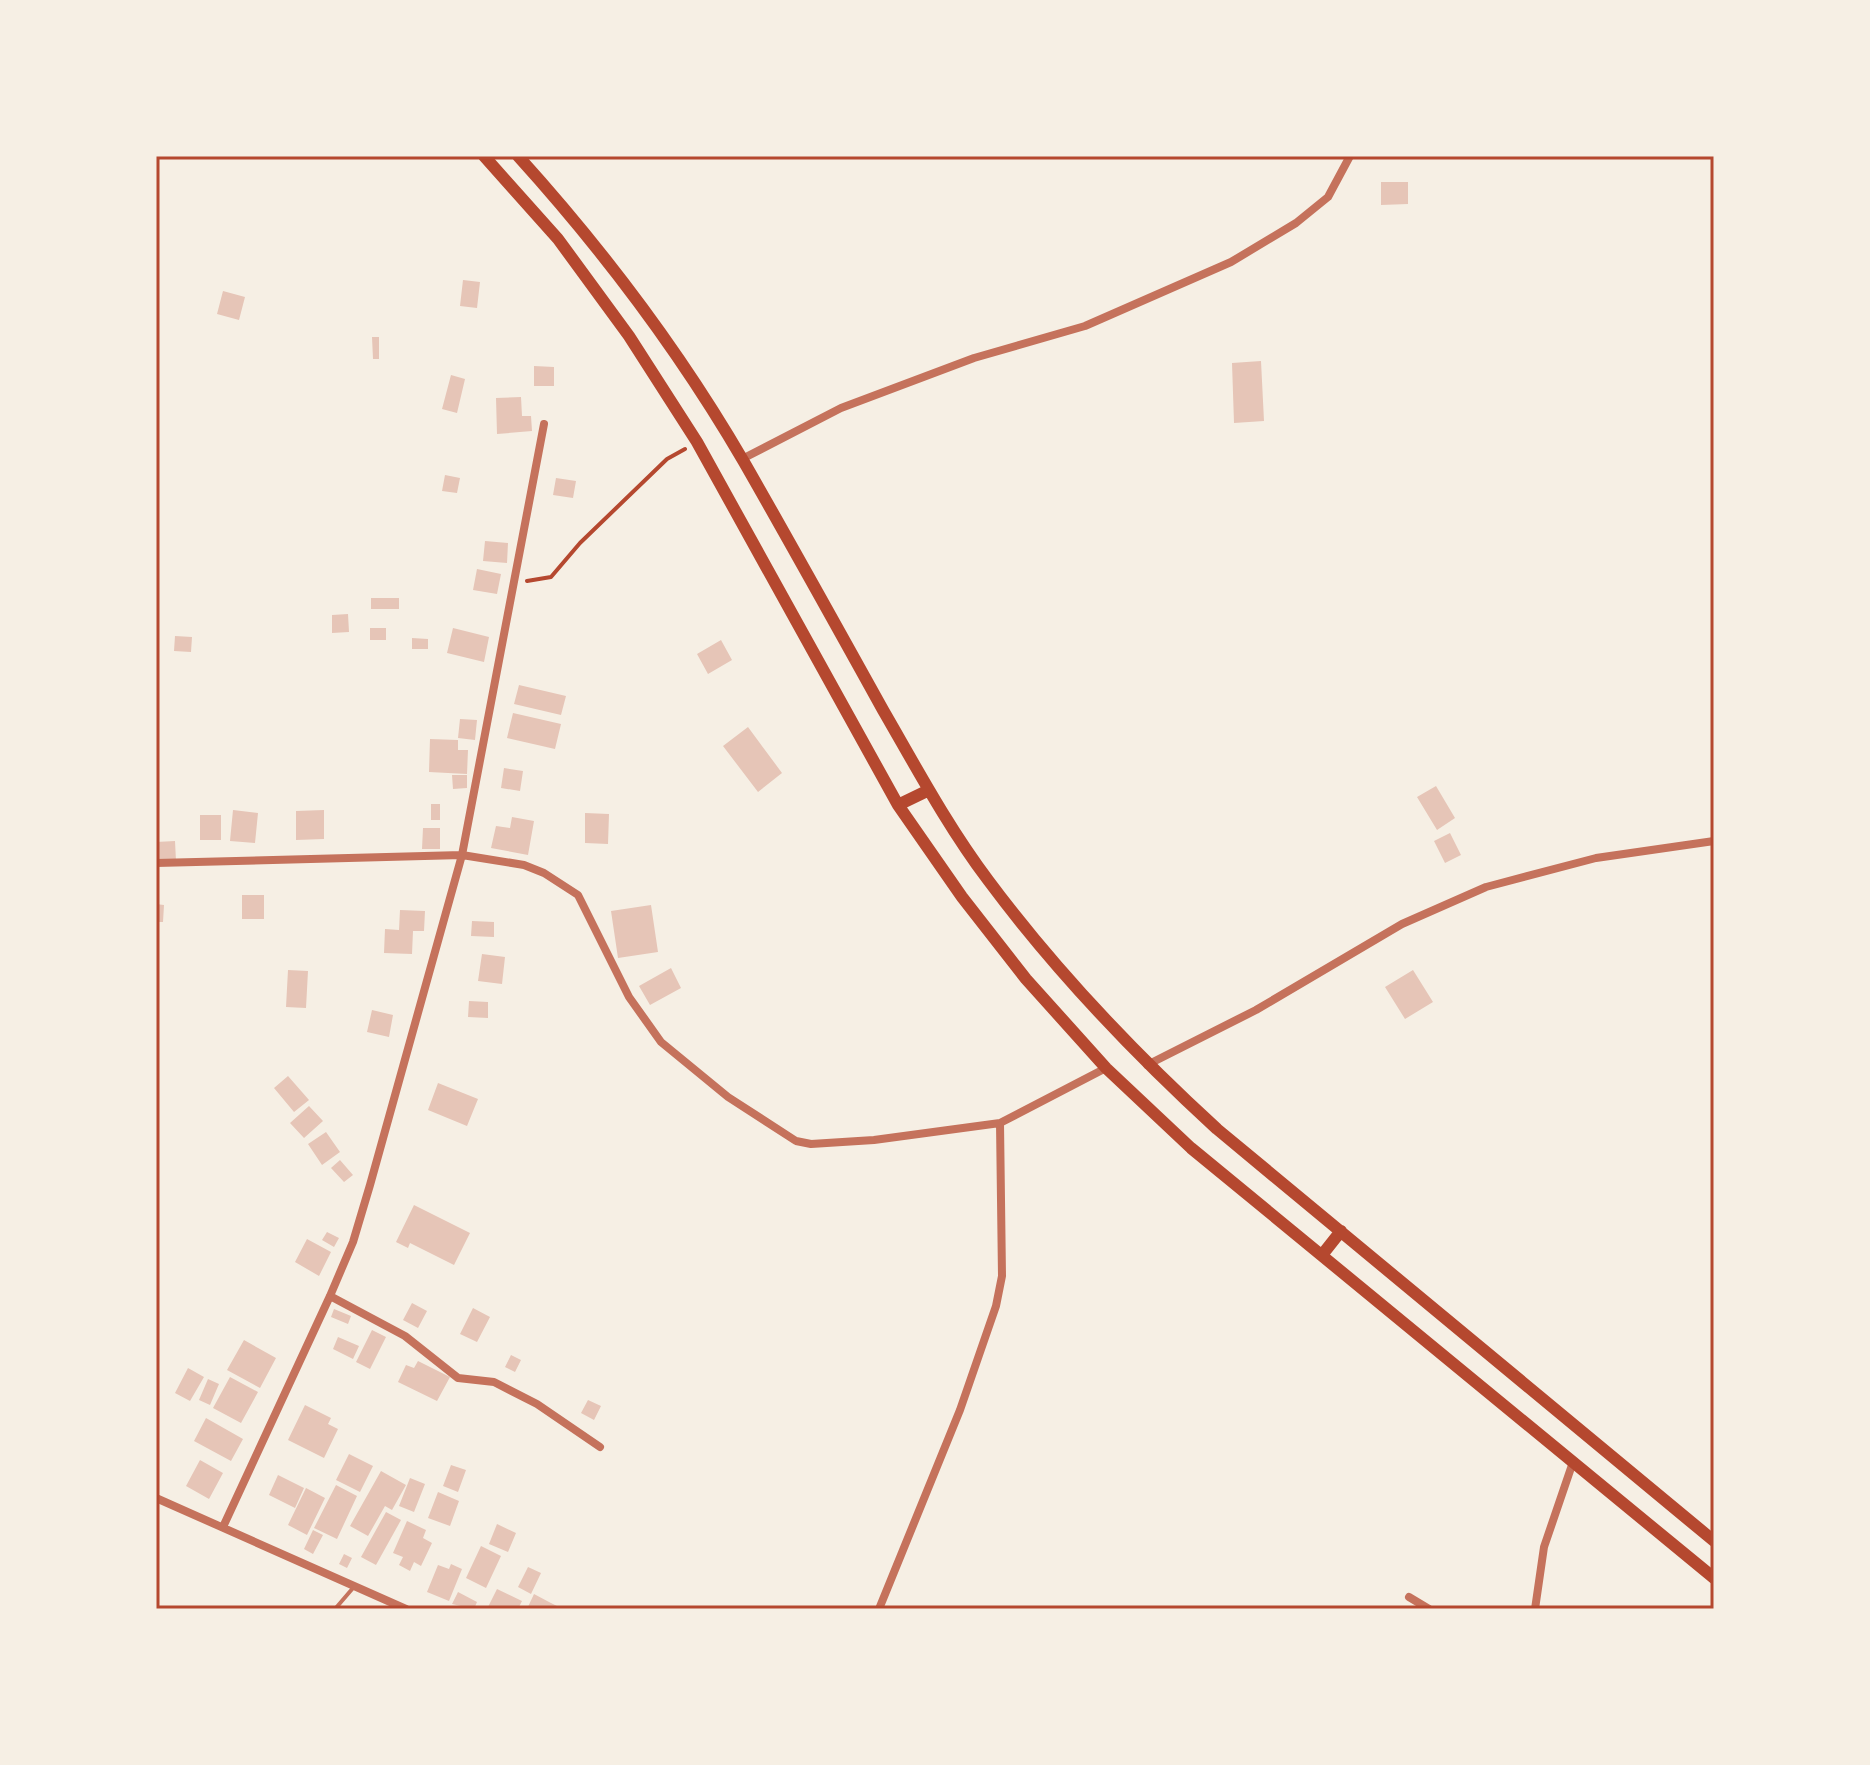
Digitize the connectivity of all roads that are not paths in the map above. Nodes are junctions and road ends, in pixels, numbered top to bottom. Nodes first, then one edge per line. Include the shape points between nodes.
1 (484, 156) edge
2 (518, 156) edge
3 (1350, 156) edge
4 (544, 424) dead end
5 (742, 459) junction
6 (929, 790) junction
7 (898, 805) junction
8 (1714, 841) edge
9 (462, 855) junction
10 (156, 863) edge
11 (1147, 1065) junction
12 (1106, 1068) junction
13 (1000, 1123) junction
14 (1341, 1231) junction
15 (1322, 1255) junction
16 (330, 1296) junction
17 (600, 1447) dead end
18 (1573, 1462) junction
19 (156, 1498) edge
20 (223, 1527) junction
21 (1714, 1541) edge
22 (1714, 1578) edge
23 (353, 1588) junction
24 (1409, 1597) dead end
25 (335, 1609) edge
26 (406, 1609) edge
27 (879, 1609) edge
28 (1429, 1609) edge
29 (1535, 1609) edge

1 - 7 main road via 558,239 697,442
2 - 5 main road via 652,319
3 - 5 street via 1328,197 1277,236 1231,262 1085,326 974,358 841,408
4 - 9 street
5 - 6 main road
6 - 7 main road
6 - 11 main road via 987,879
7 - 12 main road via 1026,979
8 - 11 street via 1596,858 1486,887 1402,924 1256,1010
9 - 10 street
9 - 13 street via 524,865 563,882 578,895 644,1023 696,1073 796,1141 832,1144
9 - 16 street via 353,1242
11 - 14 main road
12 - 13 street
12 - 15 main road via 1191,1148
13 - 27 street via 1002,1276 996,1306
14 - 15 main road
14 - 21 main road
15 - 18 main road
16 - 17 street via 405,1336 458,1378 494,1382
16 - 20 street
18 - 22 main road
18 - 29 street via 1544,1547
19 - 20 street
20 - 23 street
23 - 25 lane
23 - 26 street
24 - 28 street

